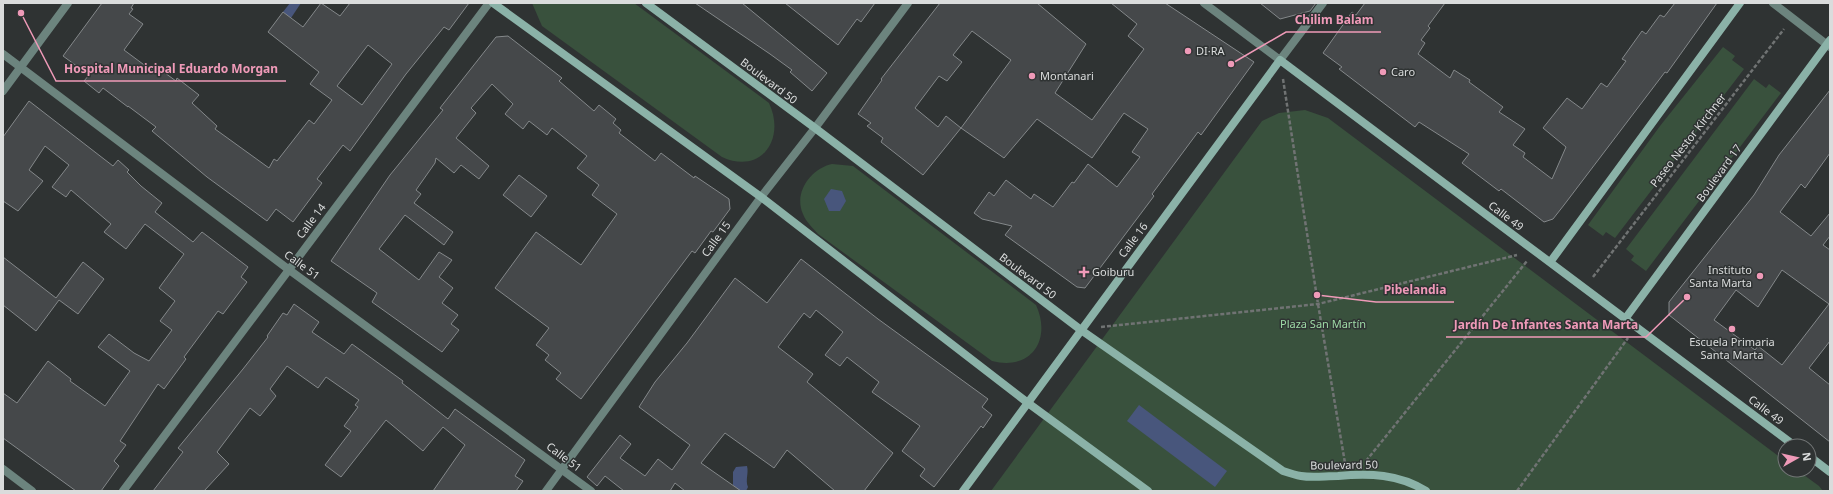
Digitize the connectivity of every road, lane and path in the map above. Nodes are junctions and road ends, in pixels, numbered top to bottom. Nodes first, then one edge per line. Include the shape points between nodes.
1 (68, 3) edge
2 (489, 3) edge
3 (493, 3) edge
4 (646, 3) edge
5 (908, 3) edge
6 (1204, 3) edge
7 (1323, 3) edge
8 (1740, 3) edge
9 (1773, 3) edge
10 (1792, 18) junction
11 (1829, 44) edge
12 (3, 54) edge
13 (1280, 60) junction
14 (21, 67) junction
15 (3, 91) edge
16 (815, 128) junction
17 (761, 197) junction
18 (1535, 250) junction
19 (1550, 261) junction
20 (288, 269) junction
21 (1585, 287) junction
22 (1318, 304) junction
23 (1625, 319) junction
24 (1636, 326) junction
25 (1080, 330) junction
26 (1028, 403) junction
27 (1784, 438) edge
28 (1817, 462) edge
29 (3, 469) edge
30 (562, 469) junction
31 (1830, 472) edge
32 (1356, 474) junction
33 (1347, 475) junction
34 (32, 491) edge
35 (123, 491) edge
36 (546, 491) edge
37 (591, 491) edge
38 (963, 491) edge
39 (1148, 491) edge
40 (1426, 491) edge
41 (1517, 491) edge

1 - 14 street
2 - 20 street, Calle 14
3 - 17 main road
4 - 16 main road, Boulevard 50
5 - 16 street, Calle 15
6 - 13 street, Calle 49
7 - 13 street, Calle 16
8 - 19 main road
9 - 10 street
10 - 11 street
10 - 21 path, Paseo Nestor Kirchner
11 - 23 main road, Boulevard 17
12 - 14 street, Calle 51
13 - 18 main road, Calle 49
13 - 22 path
13 - 25 main road, Calle 16
14 - 15 street
14 - 20 street, Calle 51
16 - 17 street, Calle 15
16 - 25 main road, Boulevard 50
17 - 26 main road
17 - 30 street, Calle 15
18 - 19 main road, Calle 49
18 - 22 path
18 - 32 path
19 - 21 main road, Calle 49
20 - 30 street, Calle 51
20 - 35 street, Calle 14
21 - 23 main road, Calle 49
22 - 25 path
22 - 33 path
23 - 24 main road, Calle 49
24 - 27 main road, Calle 49
24 - 41 path
25 - 26 main road, Calle 16
25 - 33 main road, Boulevard 50 via 1283,471 1314,477
26 - 38 main road, Calle 16
26 - 39 main road
28 - 31 main road
29 - 34 street
30 - 36 street, Calle 15
30 - 37 street, Calle 51
32 - 33 main road, Boulevard 50
32 - 40 main road, Boulevard 50 via 1393,476

